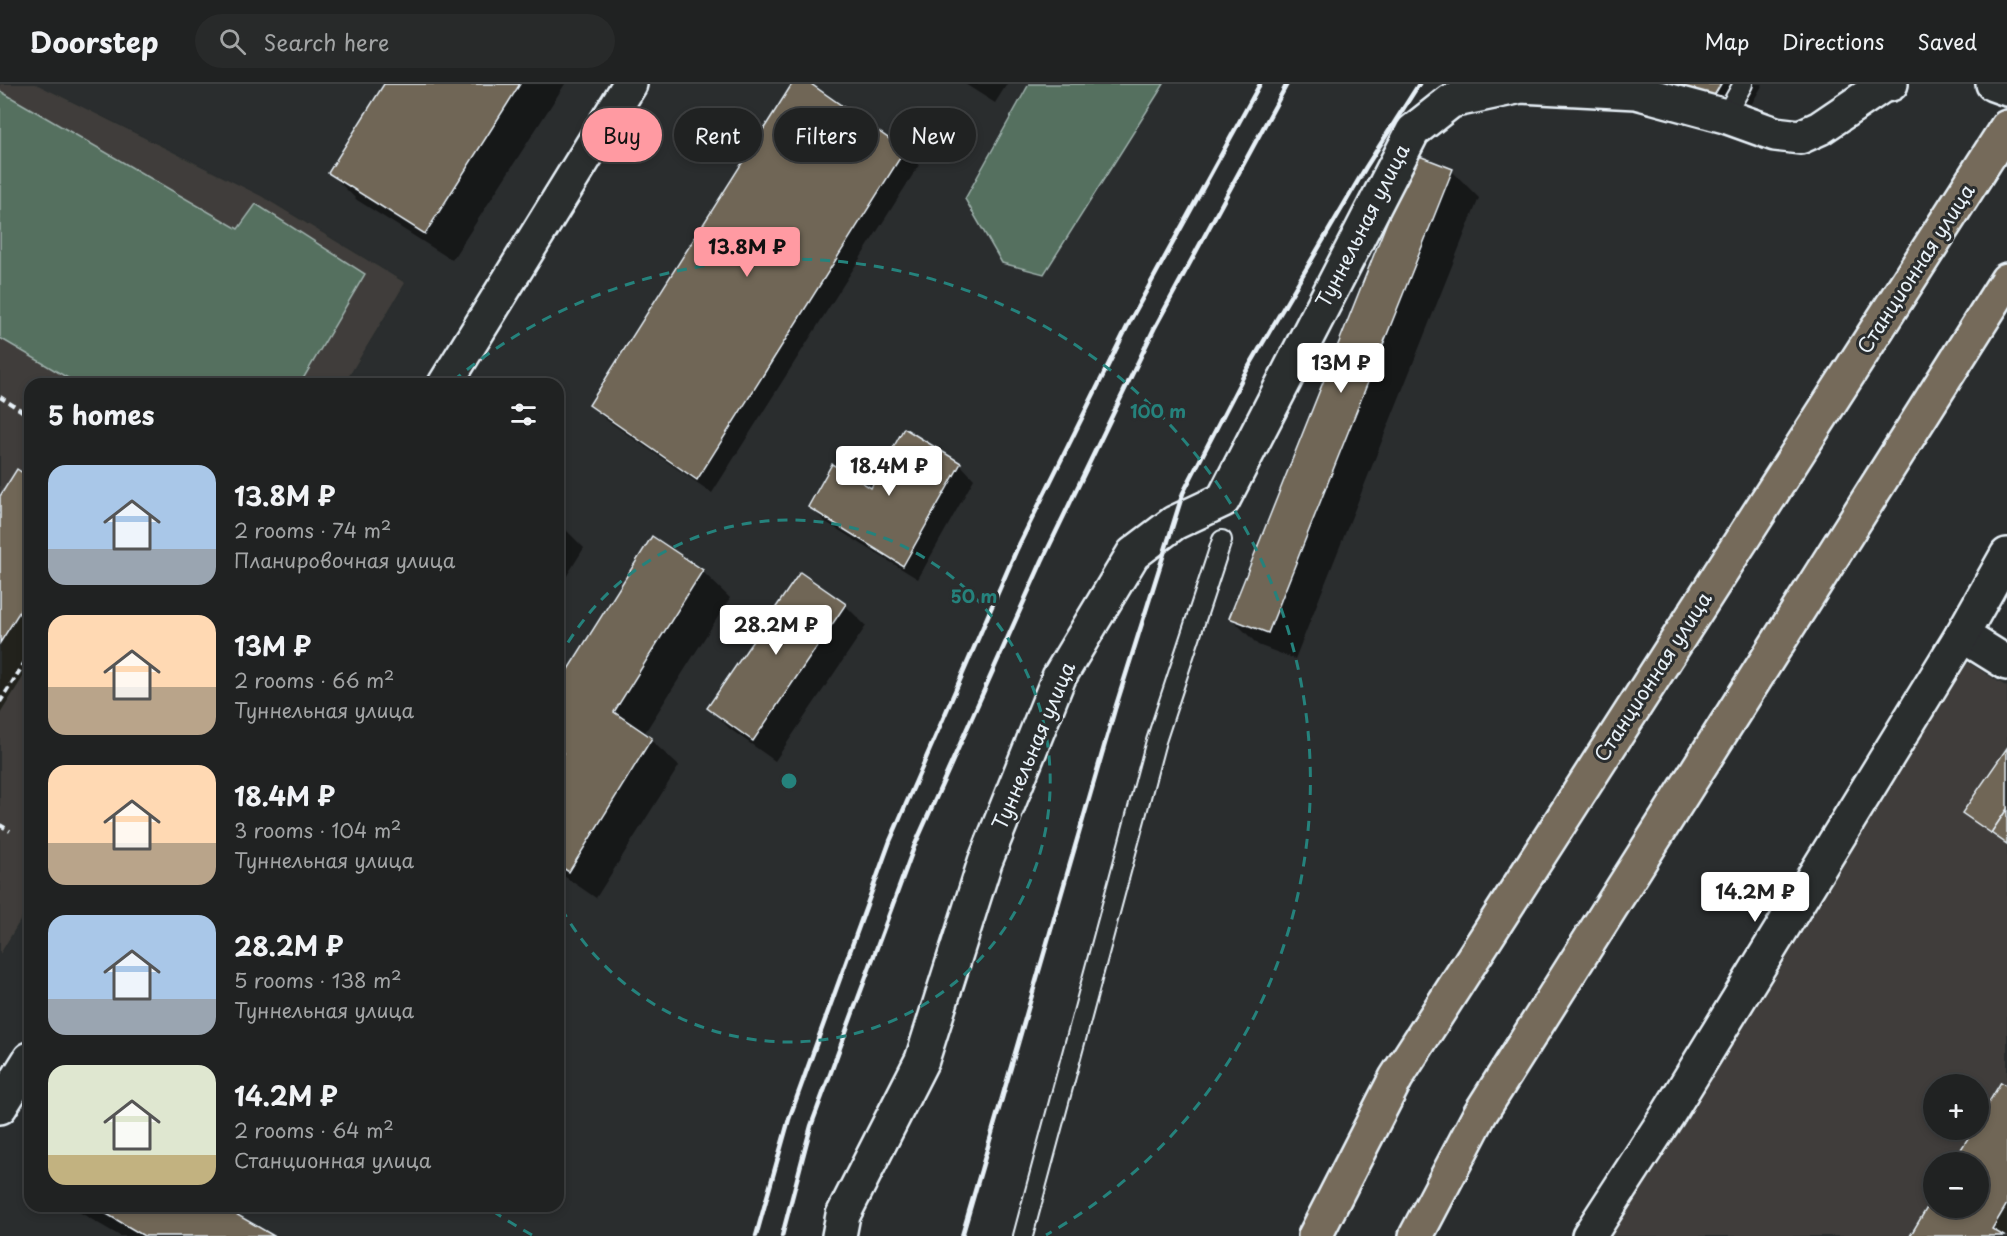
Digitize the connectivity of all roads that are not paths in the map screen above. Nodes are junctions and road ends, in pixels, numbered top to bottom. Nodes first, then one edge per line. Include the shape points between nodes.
1 (630, 84) edge
2 (1743, 84) edge
3 (1891, 84) edge
4 (1993, 84) edge
5 (2007, 89) edge
6 (1725, 116) junction
7 (2007, 127) edge
8 (2007, 280) edge
9 (449, 378) edge
10 (1222, 540) dead end
11 (2007, 555) edge
12 (1962, 635) junction
13 (2007, 663) edge
14 (24, 1069) edge
15 (0, 1107) edge
16 (839, 1236) edge
17 (1023, 1236) edge
18 (1315, 1236) edge
19 (1416, 1236) edge
20 (1589, 1236) edge

1 - 9 street
2 - 6 lane
3 - 6 street, Туннельная улица via 1800,137 1775,134
4 - 5 street
6 - 16 street, Туннельная улица via 1636,92 1521,86 1451,101 1413,131 1223,500 1174,523 1133,554 1059,677 985,862 922,1060 843,1215
7 - 18 main road, Станционная улица via 1396,1078
8 - 19 main road via 1480,1114
10 - 17 lane via 1156,741
11 - 12 street
12 - 13 street
12 - 20 street
14 - 15 street

